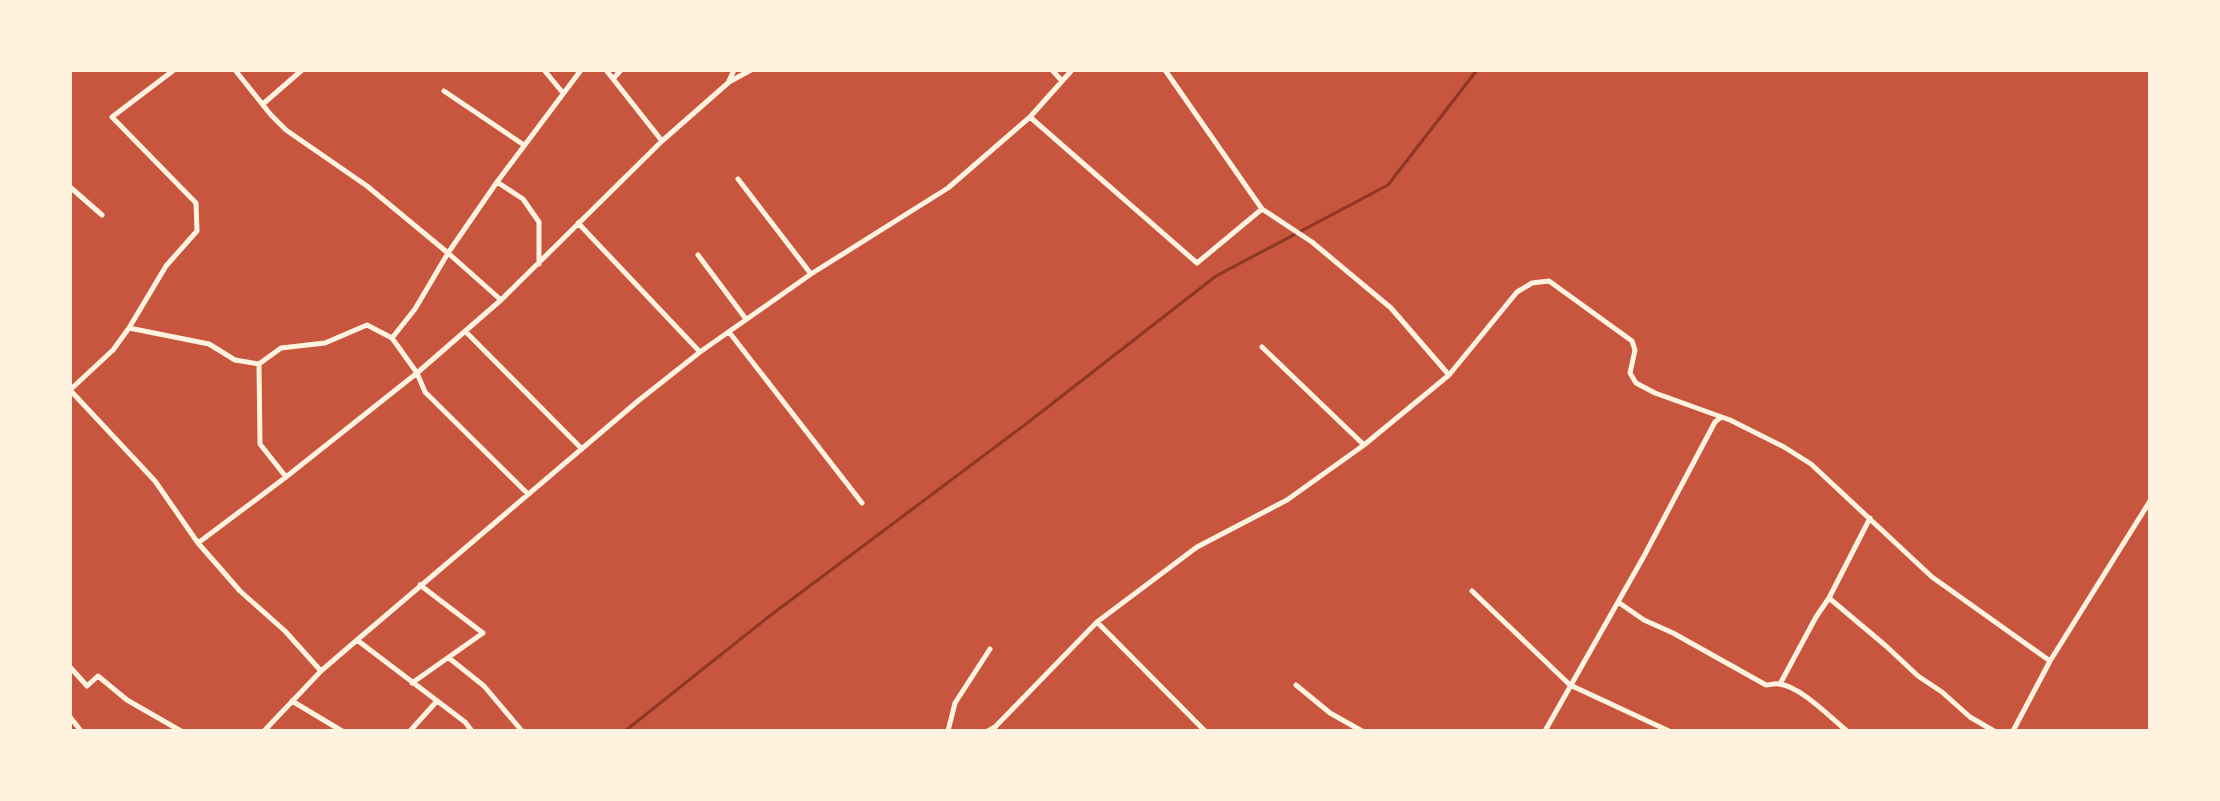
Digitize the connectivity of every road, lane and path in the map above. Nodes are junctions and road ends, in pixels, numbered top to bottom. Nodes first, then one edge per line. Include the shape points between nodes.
1 (174, 70) edge
2 (235, 70) edge
3 (302, 70) edge
4 (544, 70) edge
5 (581, 70) edge
6 (606, 70) edge
7 (621, 70) edge
8 (734, 70) edge
9 (751, 70) edge
10 (1052, 70) edge
11 (1072, 70) edge
12 (1165, 70) edge
13 (613, 79) junction
14 (1062, 81) junction
15 (728, 83) junction
16 (444, 91) dead end
17 (563, 93) junction
18 (263, 104) junction
19 (1030, 117) junction
20 (662, 141) junction
21 (524, 145) junction
22 (738, 179) dead end
23 (497, 182) junction
24 (70, 187) edge
25 (1262, 209) junction
26 (102, 215) dead end
27 (578, 223) junction
28 (448, 253) junction
29 (698, 255) dead end
30 (539, 264) junction
31 (811, 274) junction
32 (501, 300) junction
33 (746, 319) junction
34 (129, 328) junction
35 (465, 331) junction
36 (729, 332) junction
37 (392, 338) junction
38 (1262, 347) dead end
39 (700, 352) junction
40 (259, 364) junction
41 (417, 373) junction
42 (1449, 375) junction
43 (70, 390) edge
44 (1721, 418) junction
45 (1364, 445) junction
46 (582, 449) junction
47 (286, 477) junction
48 (528, 494) junction
49 (2150, 501) edge
50 (862, 503) dead end
51 (1870, 518) junction
52 (198, 543) junction
53 (420, 585) junction
54 (1472, 591) dead end
55 (1829, 598) junction
56 (1618, 602) junction
57 (1097, 622) junction
58 (357, 640) junction
59 (990, 649) dead end
60 (449, 658) junction
61 (2050, 661) junction
62 (70, 667) edge
63 (321, 671) junction
64 (412, 683) junction
65 (1780, 684) junction
66 (1296, 685) dead end
67 (1570, 685) junction
68 (292, 701) junction
69 (437, 701) junction
70 (70, 717) edge
71 (267, 729) edge
72 (470, 730) edge
73 (81, 731) edge
74 (181, 731) edge
75 (275, 731) edge
76 (342, 731) edge
77 (410, 731) edge
78 (522, 731) edge
79 (948, 731) edge
80 (988, 731) edge
81 (1205, 731) edge
82 (1362, 731) edge
83 (1545, 731) edge
84 (1669, 731) edge
85 (1847, 731) edge
86 (1994, 731) edge
87 (2013, 731) edge

1 - 34 street via 112,117 196,203 197,231 166,266
2 - 18 street
3 - 18 street
4 - 17 street
5 - 17 street
6 - 13 street
7 - 13 street
8 - 15 street
9 - 15 street
10 - 14 street
11 - 14 street
12 - 25 street
13 - 20 street
14 - 19 street
15 - 20 street
16 - 21 street
17 - 21 street
18 - 28 street via 286,130 367,186
19 - 25 street via 1197,263
19 - 31 street via 948,188
20 - 27 street
21 - 23 street
22 - 31 street
23 - 28 street
23 - 30 street via 523,199 539,222
24 - 26 street
25 - 42 street via 1312,242 1391,308
27 - 30 street
27 - 39 street
28 - 32 street
28 - 37 street
29 - 33 street
30 - 32 street
31 - 33 street
32 - 35 street
33 - 36 street
34 - 40 street via 209,344 235,360
34 - 43 street
35 - 41 street
35 - 46 street
36 - 39 street
36 - 50 street
37 - 40 street via 367,325 325,343 281,348
37 - 41 street
38 - 45 street
39 - 46 street
40 - 47 street via 260,444
41 - 47 street
41 - 48 street via 425,392
42 - 44 street via 1517,292 1549,281 1632,341 1630,373 1636,383
42 - 45 street
43 - 52 street via 155,481
44 - 51 street via 1811,464
44 - 56 street
45 - 57 street via 1287,500 1197,547
46 - 48 street
47 - 52 street
48 - 53 street
49 - 61 street
51 - 55 street
51 - 61 street via 1932,577
52 - 63 street
53 - 58 street
53 - 60 street via 483,633
54 - 67 street
55 - 65 street
55 - 86 street via 1918,676
56 - 65 street via 1766,685
56 - 67 street
57 - 80 street
57 - 81 street
58 - 63 street
58 - 64 street
59 - 79 street via 955,703
60 - 64 street
60 - 78 street via 484,686
61 - 87 street
62 - 74 street via 87,686 98,676
63 - 68 street
64 - 69 street
65 - 85 street via 1807,698
66 - 82 street
67 - 83 street
67 - 84 street
68 - 71 street
68 - 76 street
69 - 72 street
69 - 77 street
70 - 73 street
71 - 75 street

